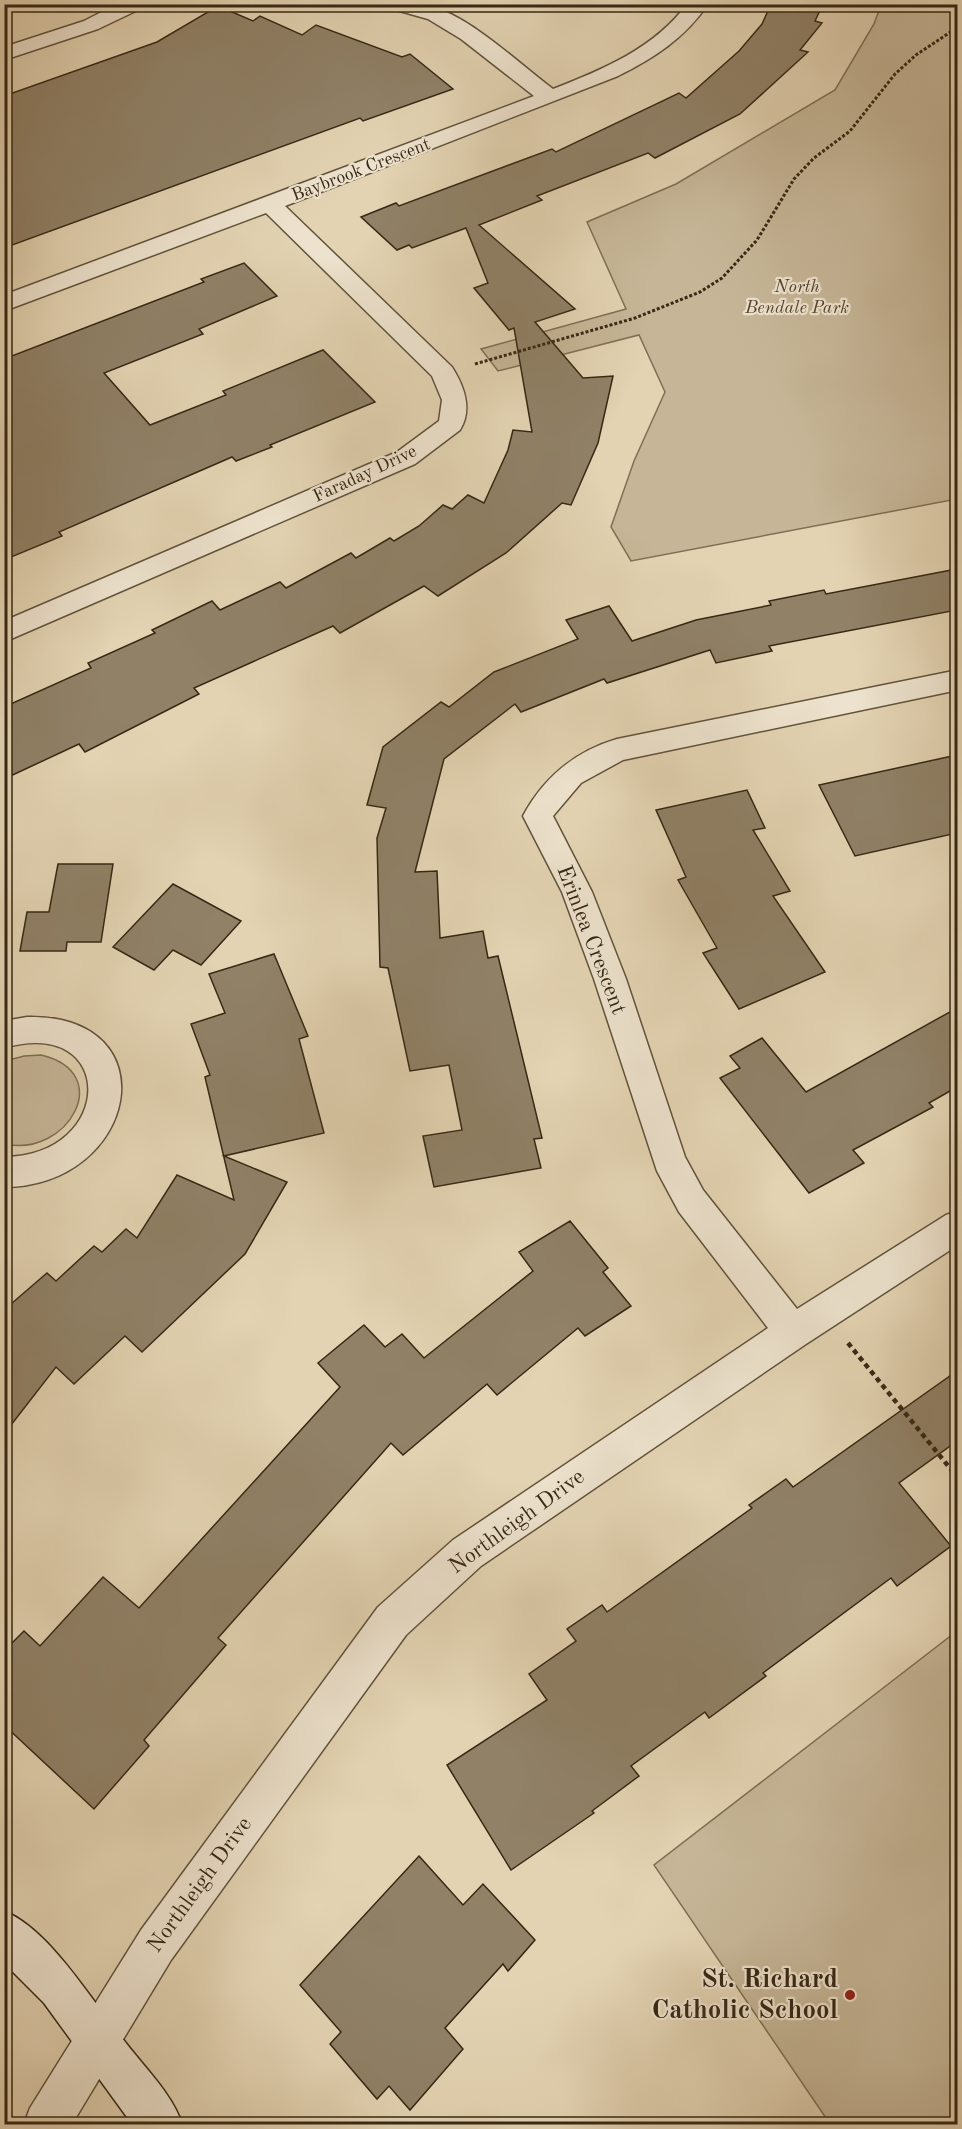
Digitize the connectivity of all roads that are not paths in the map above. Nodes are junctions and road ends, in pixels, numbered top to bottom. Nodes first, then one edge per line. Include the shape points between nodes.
1 (135, 4) edge
2 (396, 4) edge
3 (698, 4) edge
4 (4, 54) edge
5 (550, 98) junction
6 (271, 205) junction
7 (4, 304) edge
8 (4, 632) edge
9 (957, 680) edge
10 (4, 1035) edge
11 (4, 1172) edge
12 (957, 1226) edge
13 (808, 1322) junction
14 (4, 1932) edge
15 (97, 2043) junction
16 (46, 2124) edge
17 (160, 2124) edge

1 - 4 street via 91,25
2 - 5 street via 435,15 452,25
3 - 5 street, Baybrook Crescent via 674,33 622,66
5 - 6 street, Baybrook Crescent
6 - 7 street, Baybrook Crescent
6 - 8 street, Faraday Drive via 443,373 455,400 451,424 406,458
9 - 13 street, Erinlea Crescent via 617,750 568,776 538,816 581,903 610,979 669,1161 691,1201
10 - 11 street via 35,1030 61,1034 83,1045 99,1061 107,1083 106,1106 96,1129 77,1149 53,1164 26,1172
12 - 13 street, Northleigh Drive
13 - 15 street, Northleigh Drive via 467,1554 392,1621 156,1945
14 - 15 street via 59,1988
15 - 16 street, Northleigh Drive
15 - 17 street

